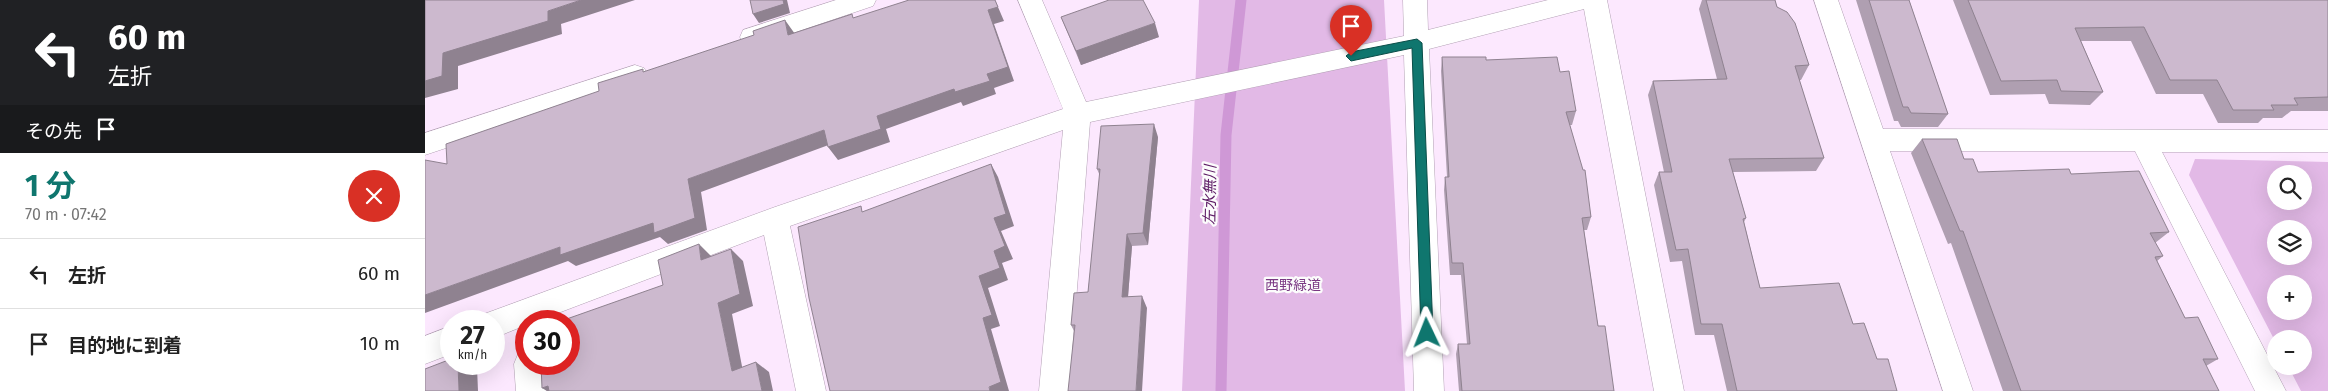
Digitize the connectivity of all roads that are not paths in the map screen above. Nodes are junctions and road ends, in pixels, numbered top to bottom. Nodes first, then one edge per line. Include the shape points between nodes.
1 (864, 0) edge
2 (1031, 0) edge
3 (1415, 0) edge
4 (1584, 0) edge
5 (1595, 0) edge
6 (1825, 0) edge
7 (733, 43) edge
8 (1417, 43) junction
9 (659, 67) edge
10 (1078, 114) junction
11 (1873, 140) junction
12 (2143, 141) junction
13 (2328, 141) edge
14 (425, 144) edge
15 (775, 219) junction
16 (541, 310) edge
17 (440, 344) edge
18 (425, 350) edge
19 (530, 375) edge
20 (531, 391) edge
21 (811, 391) edge
22 (1055, 391) edge
23 (1429, 391) edge
24 (1669, 391) edge
25 (1958, 391) edge
26 (2271, 391) edge

1 - 7 street
2 - 10 street
3 - 8 street
4 - 8 street
5 - 24 street
6 - 11 street
8 - 10 street
8 - 23 street
9 - 14 street
10 - 15 street
10 - 22 street
11 - 12 street
11 - 25 street
12 - 13 street
12 - 26 street
15 - 16 street
15 - 21 street
17 - 18 street
19 - 20 street

